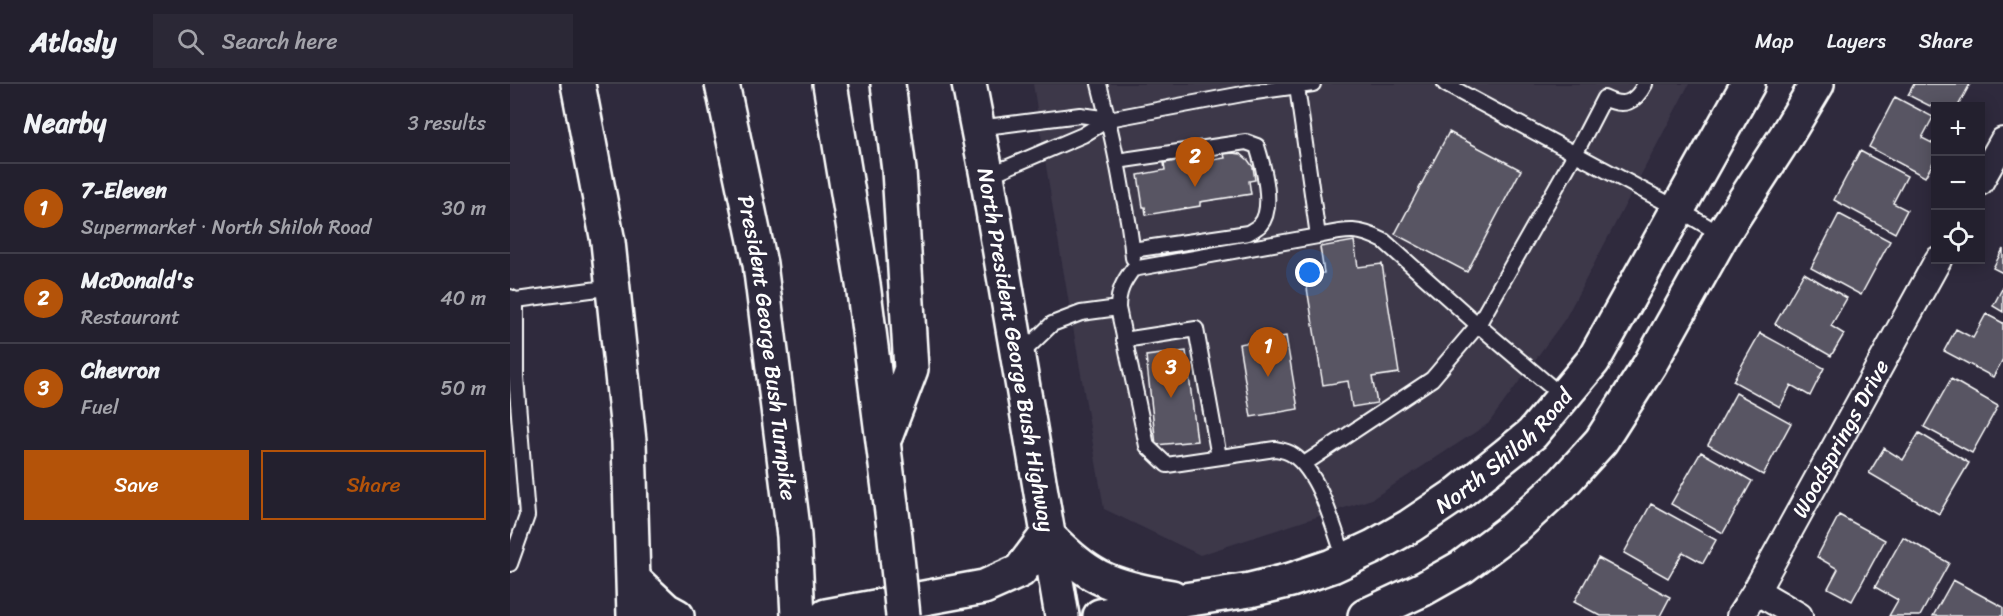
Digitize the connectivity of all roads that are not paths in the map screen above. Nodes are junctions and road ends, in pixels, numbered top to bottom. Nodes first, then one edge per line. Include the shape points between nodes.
1 (578, 84) edge
2 (722, 84) edge
3 (830, 84) edge
4 (888, 84) edge
5 (969, 84) edge
6 (1099, 84) edge
7 (1312, 84) edge
8 (1444, 84) edge
9 (1645, 84) edge
10 (1748, 84) edge
11 (1817, 84) edge
12 (1297, 87) junction
13 (1248, 89) edge
14 (1109, 120) junction
15 (978, 128) junction
16 (2003, 141) edge
17 (1575, 154) junction
18 (1117, 161) junction
19 (1985, 173) edge
20 (987, 176) junction
21 (1678, 209) junction
22 (1722, 235) junction
23 (1318, 236) junction
24 (1132, 250) junction
25 (1936, 264) edge
26 (1133, 269) junction
27 (613, 287) junction
28 (513, 299) edge
29 (1118, 308) junction
30 (1478, 325) junction
31 (1124, 340) junction
32 (1017, 358) junction
33 (513, 365) edge
34 (1563, 397) junction
35 (884, 439) junction
36 (1219, 457) junction
37 (1304, 465) junction
38 (1047, 535) junction
39 (1345, 560) junction
40 (510, 564) edge
41 (635, 581) junction
42 (1756, 591) junction
43 (1184, 600) junction
44 (634, 616) edge
45 (677, 616) edge
46 (798, 616) edge
47 (826, 616) edge
48 (903, 616) edge
49 (1062, 616) edge
50 (1100, 616) edge
51 (1365, 616) edge
52 (1740, 616) edge
53 (1799, 616) edge

1 - 27 main road
2 - 46 main road, President George Bush Turnpike via 760,264 794,536
3 - 35 main road
4 - 35 main road via 899,170 911,369
5 - 15 main road, North President George Bush Highway
6 - 14 lane
7 - 12 lane
8 - 17 lane
9 - 17 lane via 1638,97 1626,103 1604,98
10 - 21 main road, North Shiloh Road
11 - 22 main road
12 - 13 lane
12 - 23 lane
13 - 14 lane
14 - 15 lane via 1080,115
14 - 18 lane
14 - 20 lane
15 - 20 main road, North President George Bush Highway
16 - 19 street
17 - 21 lane
17 - 30 lane
18 - 24 lane
18 - 24 lane via 1246,142 1257,146 1268,197 1260,226 1248,233
20 - 32 main road, North President George Bush Highway
21 - 22 lane
21 - 34 main road, North Shiloh Road via 1593,361
22 - 51 main road via 1650,364 1601,441 1563,483 1514,528 1462,567
23 - 26 lane
23 - 30 lane via 1351,230 1384,241
24 - 26 lane
25 - 42 street, Woodsprings Drive
26 - 29 lane via 1118,295
27 - 28 lane
27 - 41 main road via 629,441
28 - 33 lane
29 - 31 lane
29 - 32 lane via 1081,313 1052,324
30 - 34 lane
30 - 37 lane via 1432,379
31 - 36 lane via 1147,446 1167,465
31 - 36 lane via 1196,329
32 - 38 main road, North President George Bush Highway
33 - 40 lane via 527,516
34 - 39 main road, North Shiloh Road via 1532,434 1456,495 1401,531
35 - 48 main road, bridge
36 - 37 lane via 1275,449 1291,453
37 - 39 lane via 1317,483
38 - 43 main road via 1073,560 1099,577
38 - 47 main road via 1020,571 984,587
38 - 49 main road, North President George Bush Highway
39 - 43 main road, North Shiloh Road via 1291,580
41 - 44 main road
41 - 45 main road
42 - 52 street, Woodsprings Drive
42 - 53 street
43 - 50 main road, North Shiloh Road

